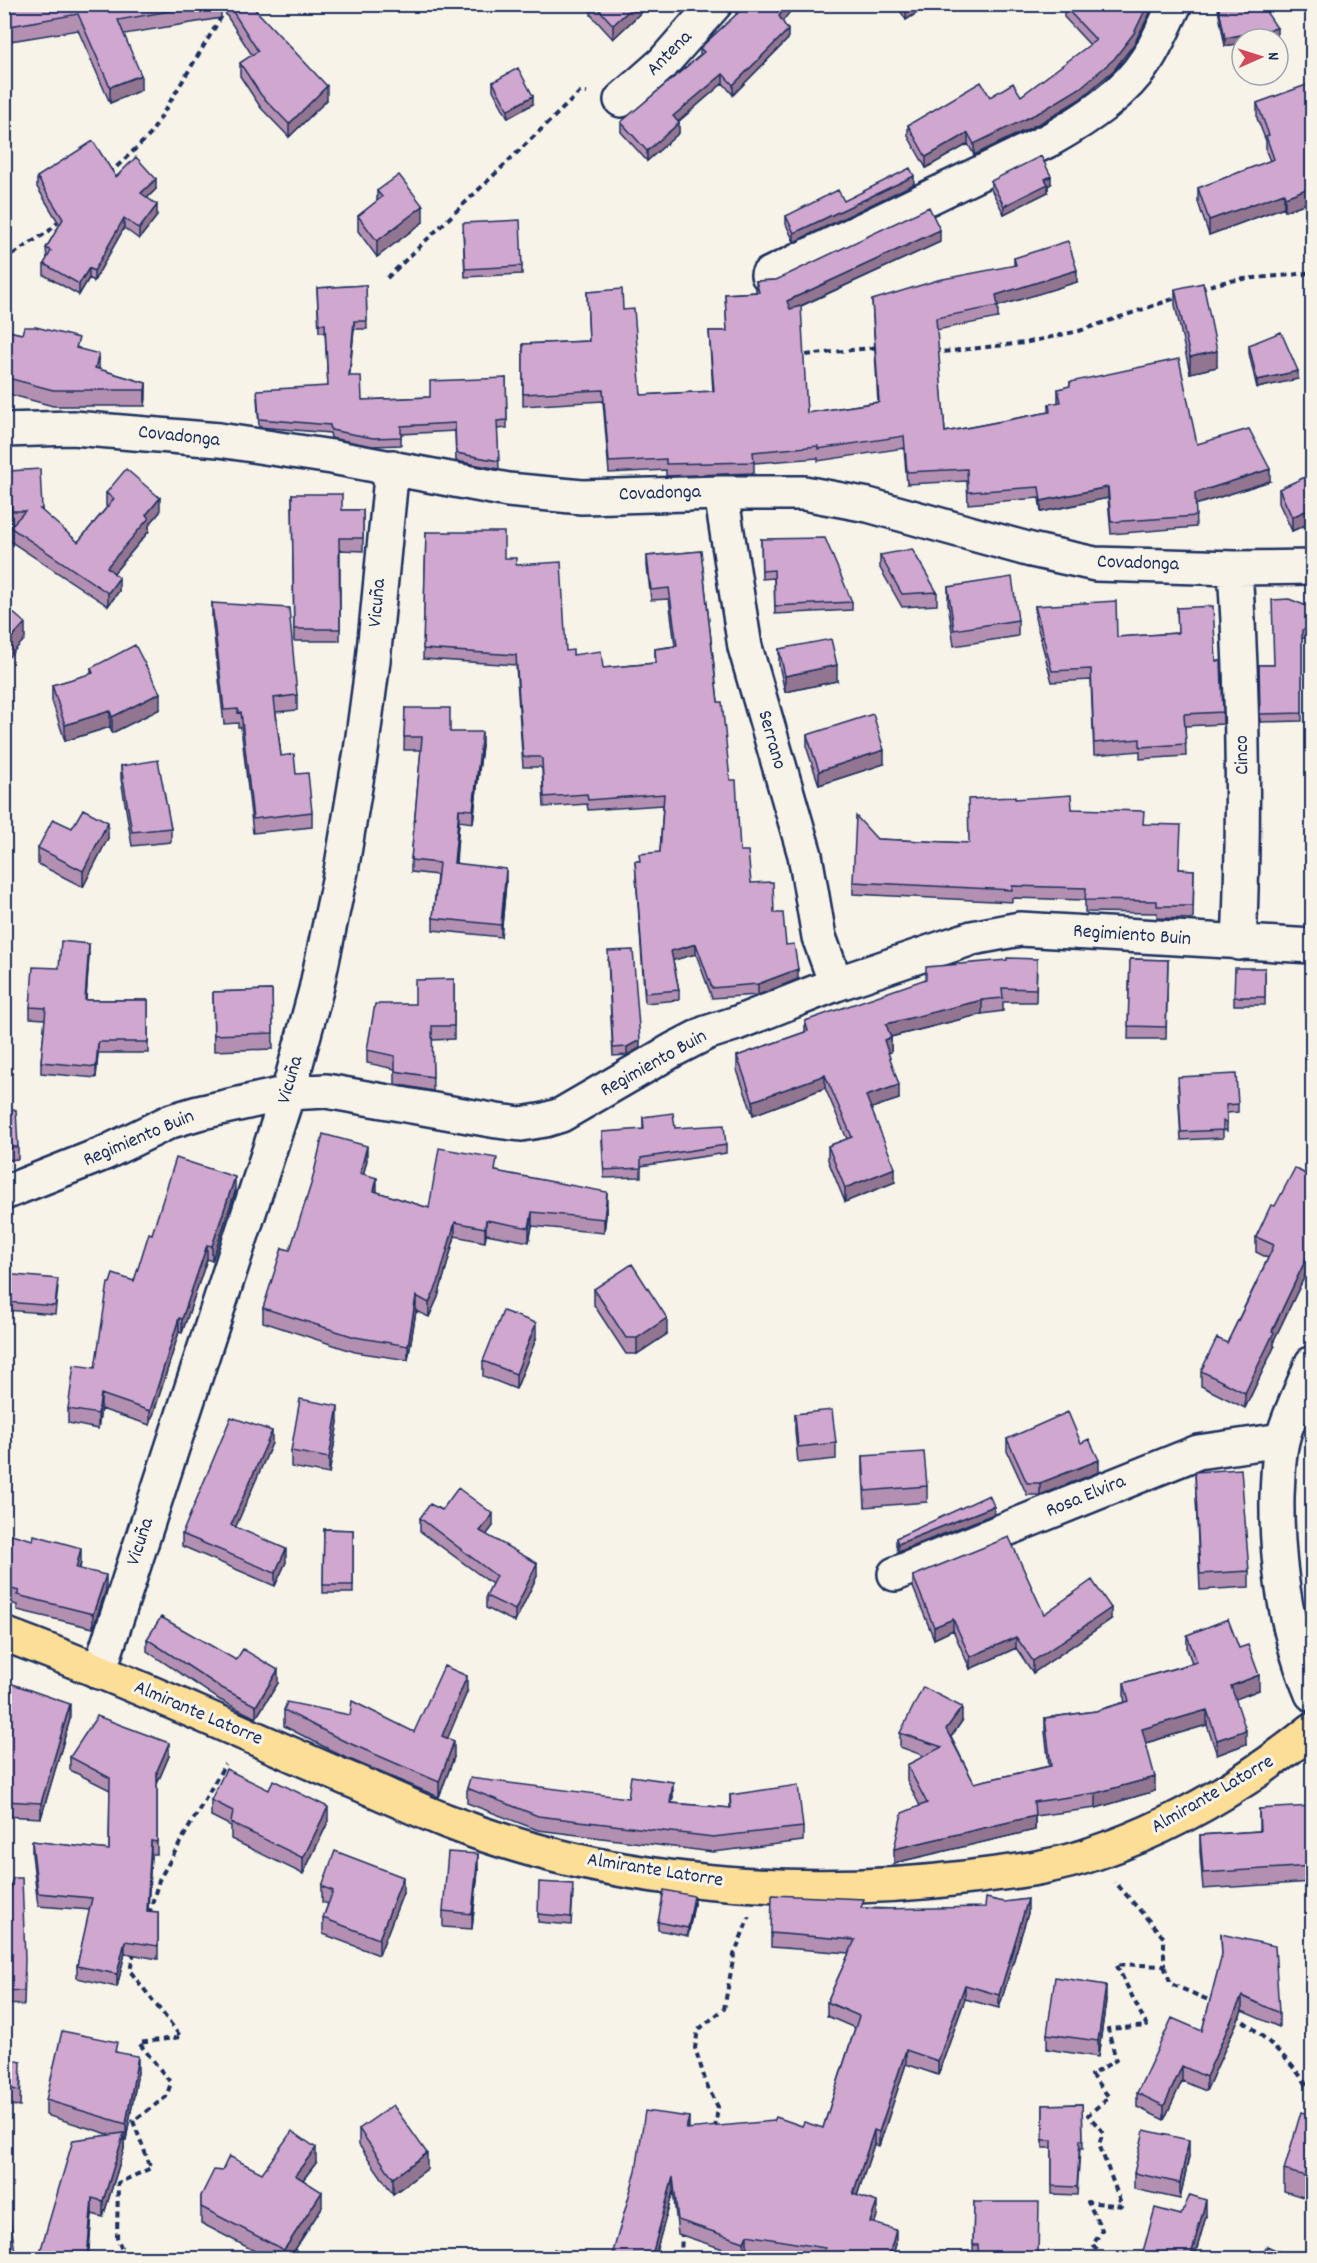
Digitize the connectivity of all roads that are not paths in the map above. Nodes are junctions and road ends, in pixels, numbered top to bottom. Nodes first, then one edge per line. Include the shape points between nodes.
1 (715, 4) edge
2 (1175, 4) edge
3 (621, 100) road end
4 (768, 275) dead end
5 (4, 430) edge
6 (392, 467) junction
7 (721, 493) junction
8 (1312, 567) edge
9 (1234, 568) junction
10 (1239, 943) junction
11 (1312, 946) edge
12 (836, 984) junction
13 (288, 1093) junction
14 (4, 1193) edge
15 (1312, 1363) edge
16 (1282, 1440) junction
17 (895, 1574) dead end
18 (4, 1634) edge
19 (99, 1672) junction
20 (1312, 1694) edge
21 (1312, 1730) edge

1 - 3 street, Antena via 663,63
2 - 4 street via 1147,60 1104,104 1080,122
5 - 6 street, Covadonga via 73,428 165,435
6 - 7 street, Covadonga via 508,490 582,497
6 - 13 street, Vicuña via 373,661 342,871
7 - 9 street, Covadonga via 834,498 1095,564
7 - 12 street, Serrano via 745,647 805,855 819,937
8 - 9 street, Covadonga
9 - 10 street, Cinco via 1244,768
10 - 11 street, Regimiento Buin
10 - 12 street, Regimiento Buin via 1020,929 972,938
12 - 13 street, Regimiento Buin via 706,1033 576,1107 545,1120 521,1124 326,1091
13 - 14 street, Regimiento Buin via 171,1121 105,1153
13 - 19 street, Vicuña
15 - 16 street
16 - 17 street, Rosa Elvira via 1198,1452
16 - 20 street via 1277,1502 1280,1565 1295,1646
18 - 19 main road, Almirante Latorre
19 - 21 main road, Almirante Latorre via 450,1822 523,1846 598,1864 750,1885 897,1885 995,1874 1091,1855 1190,1813 1237,1786

